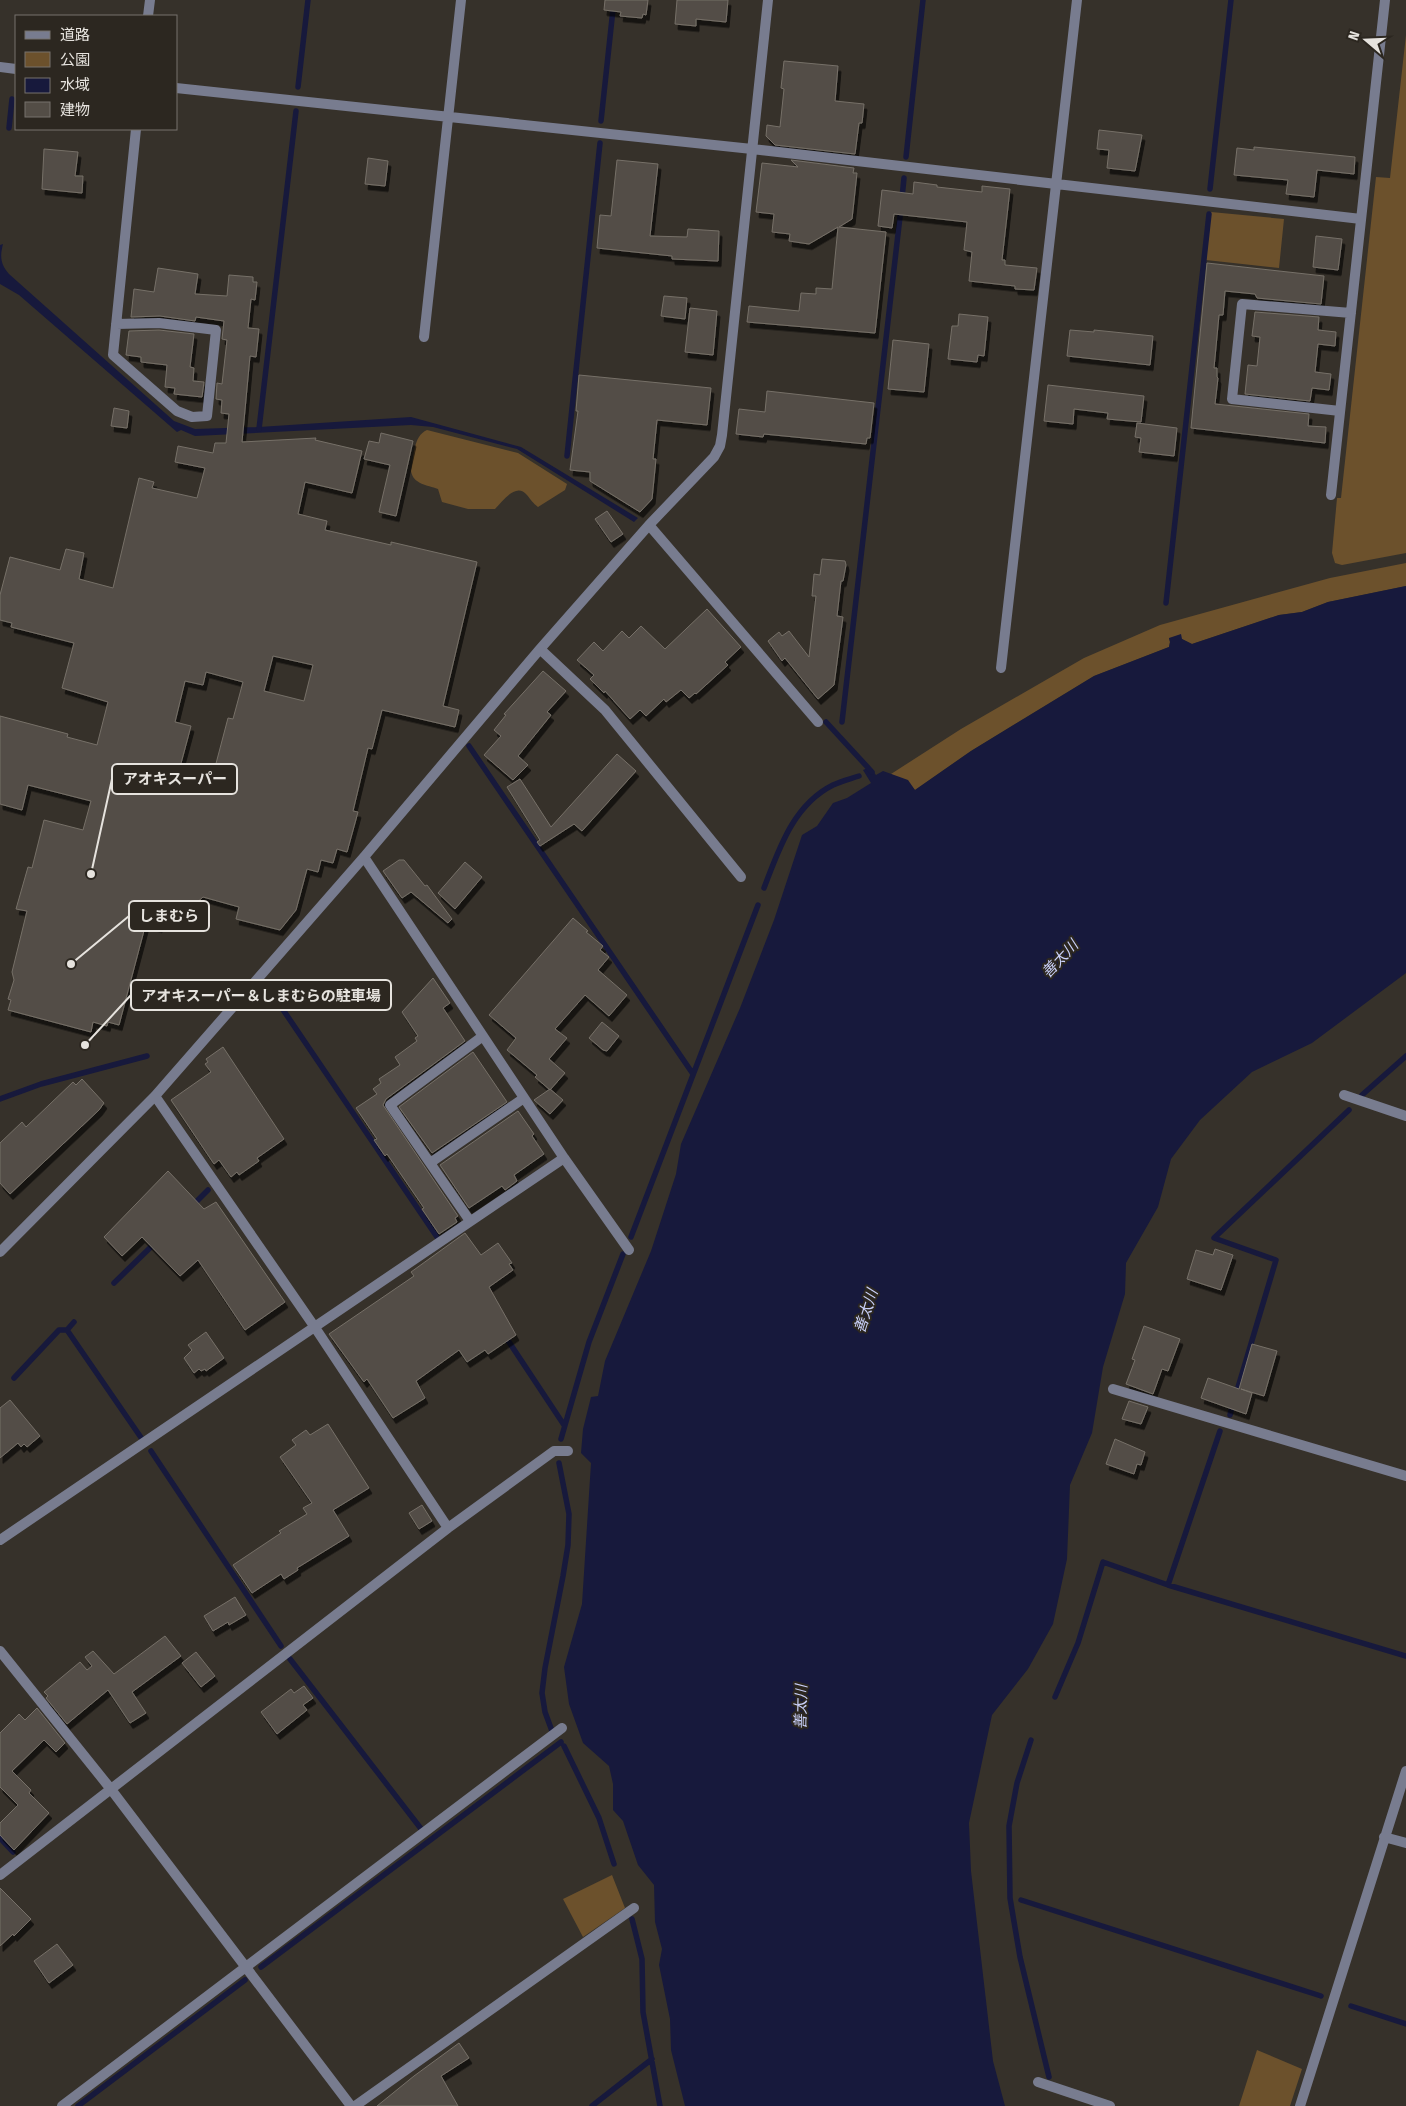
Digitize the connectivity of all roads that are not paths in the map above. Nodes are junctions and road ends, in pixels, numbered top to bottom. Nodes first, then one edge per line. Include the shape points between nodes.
1 (150, 0) edge
2 (461, 0) edge
3 (768, 0) edge
4 (1077, 0) edge
5 (1385, 0) edge
6 (148, 15) edge
7 (0, 67) edge
8 (15, 69) edge
9 (178, 88) edge
10 (448, 116) junction
11 (136, 130) edge
12 (752, 148) junction
13 (1058, 183) junction
14 (1361, 219) junction
15 (1351, 313) junction
16 (116, 324) junction
17 (424, 337) dead end
18 (1340, 411) junction
19 (1331, 495) dead end
20 (649, 525) junction
21 (540, 649) junction
22 (1001, 668) dead end
23 (818, 722) dead end
24 (364, 858) junction
25 (741, 877) dead end
26 (483, 1036) junction
27 (1344, 1095) dead end
28 (155, 1096) junction
29 (524, 1098) junction
30 (1406, 1116) edge
31 (564, 1158) junction
32 (430, 1163) junction
33 (470, 1221) junction
34 (628, 1250) dead end
35 (0, 1252) edge
36 (314, 1326) junction
37 (1113, 1389) dead end
38 (568, 1450) dead end
39 (1406, 1476) edge
40 (448, 1528) junction
41 (0, 1540) edge
42 (0, 1651) edge
43 (562, 1728) dead end
44 (1406, 1771) edge
45 (110, 1788) junction
46 (1384, 1837) junction
47 (1406, 1844) edge
48 (0, 1875) edge
49 (634, 1908) dead end
50 (247, 1967) junction
51 (1038, 2082) dead end
52 (62, 2106) edge
53 (351, 2106) edge
54 (355, 2106) edge
55 (1110, 2106) edge
56 (1300, 2106) edge

1 - 6 street
2 - 10 street
3 - 12 street
4 - 13 street
5 - 14 street
7 - 8 street
9 - 10 street
10 - 12 street
10 - 17 street
11 - 16 street
12 - 13 street
12 - 20 street via 720,446 714,457
13 - 14 street
13 - 22 street
14 - 15 street
15 - 18 street
15 - 18 street via 1242,304 1232,399
16 - 16 street via 113,355 177,411 207,416 216,330 159,323
18 - 19 street
20 - 21 street
20 - 23 street
21 - 24 street
21 - 25 street via 605,710
24 - 26 street
24 - 28 street
26 - 29 street
26 - 32 street via 390,1105
27 - 30 street
28 - 35 street
28 - 36 street
29 - 31 street
29 - 32 street
31 - 33 street
31 - 34 street
32 - 33 street
33 - 36 street
36 - 40 street
36 - 41 street
37 - 39 street
38 - 40 street via 554,1450
40 - 45 street
42 - 45 street
43 - 50 street
44 - 46 street
45 - 48 street
45 - 50 street
46 - 47 street
46 - 56 street
49 - 54 street
50 - 52 street
50 - 53 street
51 - 55 street

